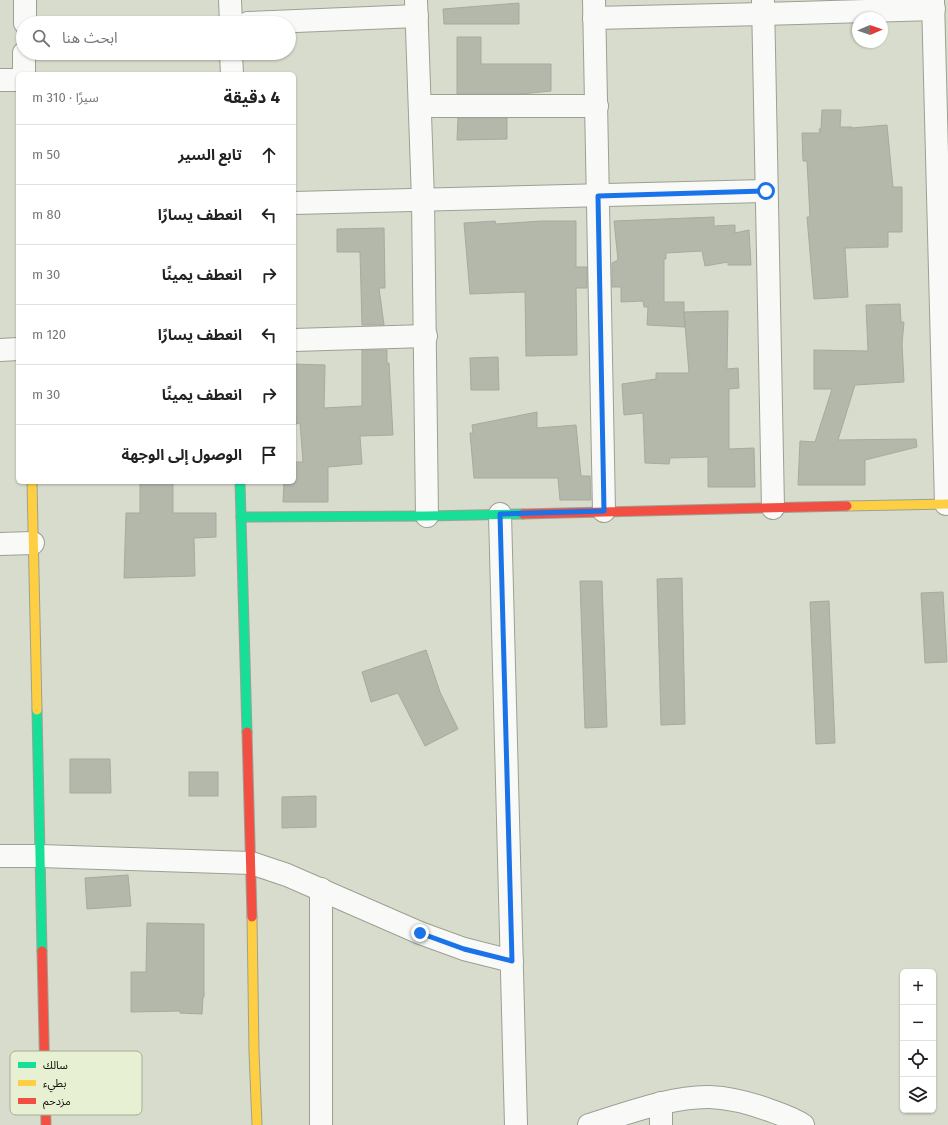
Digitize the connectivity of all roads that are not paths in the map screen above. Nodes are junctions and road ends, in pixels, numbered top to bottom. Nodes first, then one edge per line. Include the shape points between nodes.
1 (25, 0) edge
2 (230, 0) edge
3 (933, 4) edge
4 (763, 7) edge
5 (417, 8) edge
6 (594, 9) edge
7 (25, 16) edge
8 (231, 16) edge
9 (296, 19) edge
10 (24, 60) edge
11 (232, 60) edge
12 (24, 72) edge
13 (232, 72) edge
14 (0, 80) edge
15 (16, 80) edge
16 (420, 106) junction
17 (597, 106) junction
18 (766, 191) junction
19 (943, 193) edge
20 (598, 196) junction
21 (423, 200) junction
22 (296, 203) edge
23 (426, 336) junction
24 (296, 340) edge
25 (16, 349) edge
26 (0, 350) edge
27 (32, 484) edge
28 (240, 484) edge
29 (947, 504) edge
30 (774, 508) junction
31 (604, 511) junction
32 (500, 514) junction
33 (427, 516) junction
34 (241, 517) junction
35 (33, 543) junction
36 (0, 544) edge
37 (0, 856) edge
38 (40, 856) junction
39 (251, 864) junction
40 (321, 889) junction
41 (512, 961) junction
42 (44, 1051) edge
43 (661, 1103) junction
44 (46, 1115) edge
45 (46, 1125) edge
46 (257, 1125) edge
47 (321, 1125) edge
48 (516, 1125) edge
49 (589, 1125) edge
50 (661, 1125) edge
51 (803, 1125) edge

1 - 7 street
2 - 8 street
3 - 4 street
3 - 19 street
4 - 6 street
4 - 18 street
5 - 9 street
5 - 16 street
6 - 17 street
10 - 12 street
11 - 13 street
14 - 15 street
16 - 17 street
16 - 21 street
17 - 20 street
18 - 20 street
18 - 30 street
19 - 29 street
20 - 21 street
20 - 31 street
21 - 22 street
21 - 23 street
23 - 24 street
23 - 33 street
25 - 26 street
27 - 35 street
28 - 34 street
29 - 30 street
30 - 31 street
31 - 32 street
32 - 33 street
32 - 41 street
33 - 34 street
34 - 39 street
35 - 36 street
35 - 38 street
37 - 38 street
38 - 39 street
38 - 42 street
39 - 40 street
39 - 46 street
40 - 41 street via 420,933 464,949
40 - 47 street
41 - 48 street
43 - 49 street
43 - 50 street
43 - 51 street via 709,1097 728,1099 751,1103
44 - 45 street

